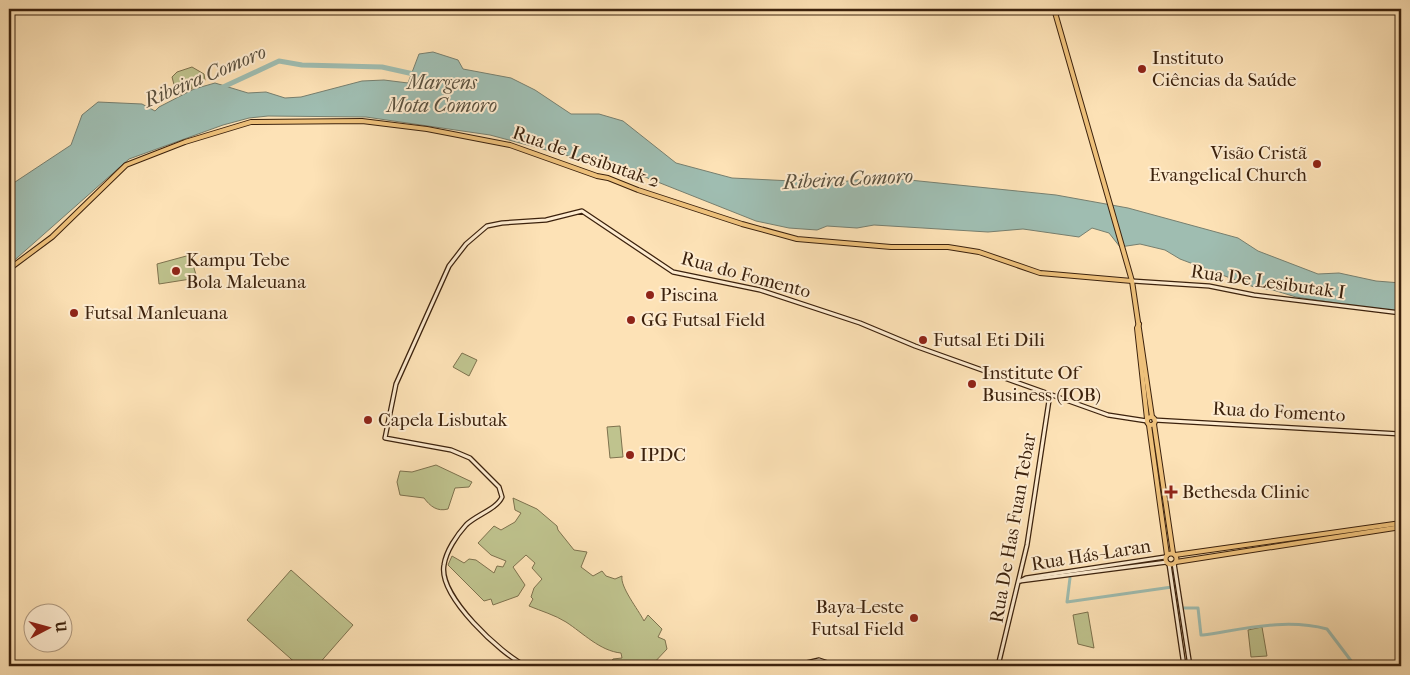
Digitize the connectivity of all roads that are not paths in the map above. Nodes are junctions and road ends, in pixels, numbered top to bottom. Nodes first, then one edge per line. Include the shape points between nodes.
1 (1054, 9) edge
2 (9, 269) edge
3 (1132, 282) junction
4 (1401, 313) edge
5 (1050, 394) junction
6 (1150, 421) junction
7 (1401, 434) edge
8 (1401, 523) edge
9 (1401, 527) edge
10 (1263, 545) junction
11 (1174, 554) junction
12 (1166, 556) junction
13 (1175, 562) junction
14 (1168, 563) junction
15 (1020, 582) junction
16 (811, 661) junction
17 (526, 666) edge
18 (793, 666) edge
19 (809, 666) edge
20 (837, 666) edge
21 (998, 666) edge
22 (1184, 666) edge
23 (1190, 666) edge

1 - 3 main road
2 - 3 main road, Rua de Lesibutak 2 via 52,237 126,166 165,149 251,122 362,121 510,145 638,190 796,239 892,247 948,246 979,252 1040,273
3 - 4 street, Rua De Lesibutak I via 1209,286 1254,295
3 - 6 main road
5 - 6 street, Rua do Fomento via 1108,415
5 - 15 street, Rua De Has Fuan Tebar
5 - 17 street, Rua do Fomento via 801,303 760,290 673,272 582,211 546,220 487,226 466,244 449,266 396,384 385,438 464,455 499,486 502,497 498,504 477,515 455,539 443,565 444,580 476,624 515,661
6 - 7 street, Rua do Fomento
6 - 11 main road
6 - 12 main road
8 - 10 main road, Rua Hás-Laran
9 - 10 main road, Rua Hás-Laran
10 - 11 main road, Rua Hás-Laran
10 - 13 main road, Rua Hás-Laran
11 - 12 main road, Rua Hás-Laran
11 - 13 main road
12 - 14 main road
12 - 15 street, Rua Hás-Laran via 1026,578
13 - 14 main road, Rua Hás-Laran
13 - 23 street
14 - 15 street, Rua Hás-Laran
14 - 22 street
15 - 21 street, Rua De Has Fuan Tebar
16 - 18 street
16 - 19 street
16 - 20 street via 820,660

